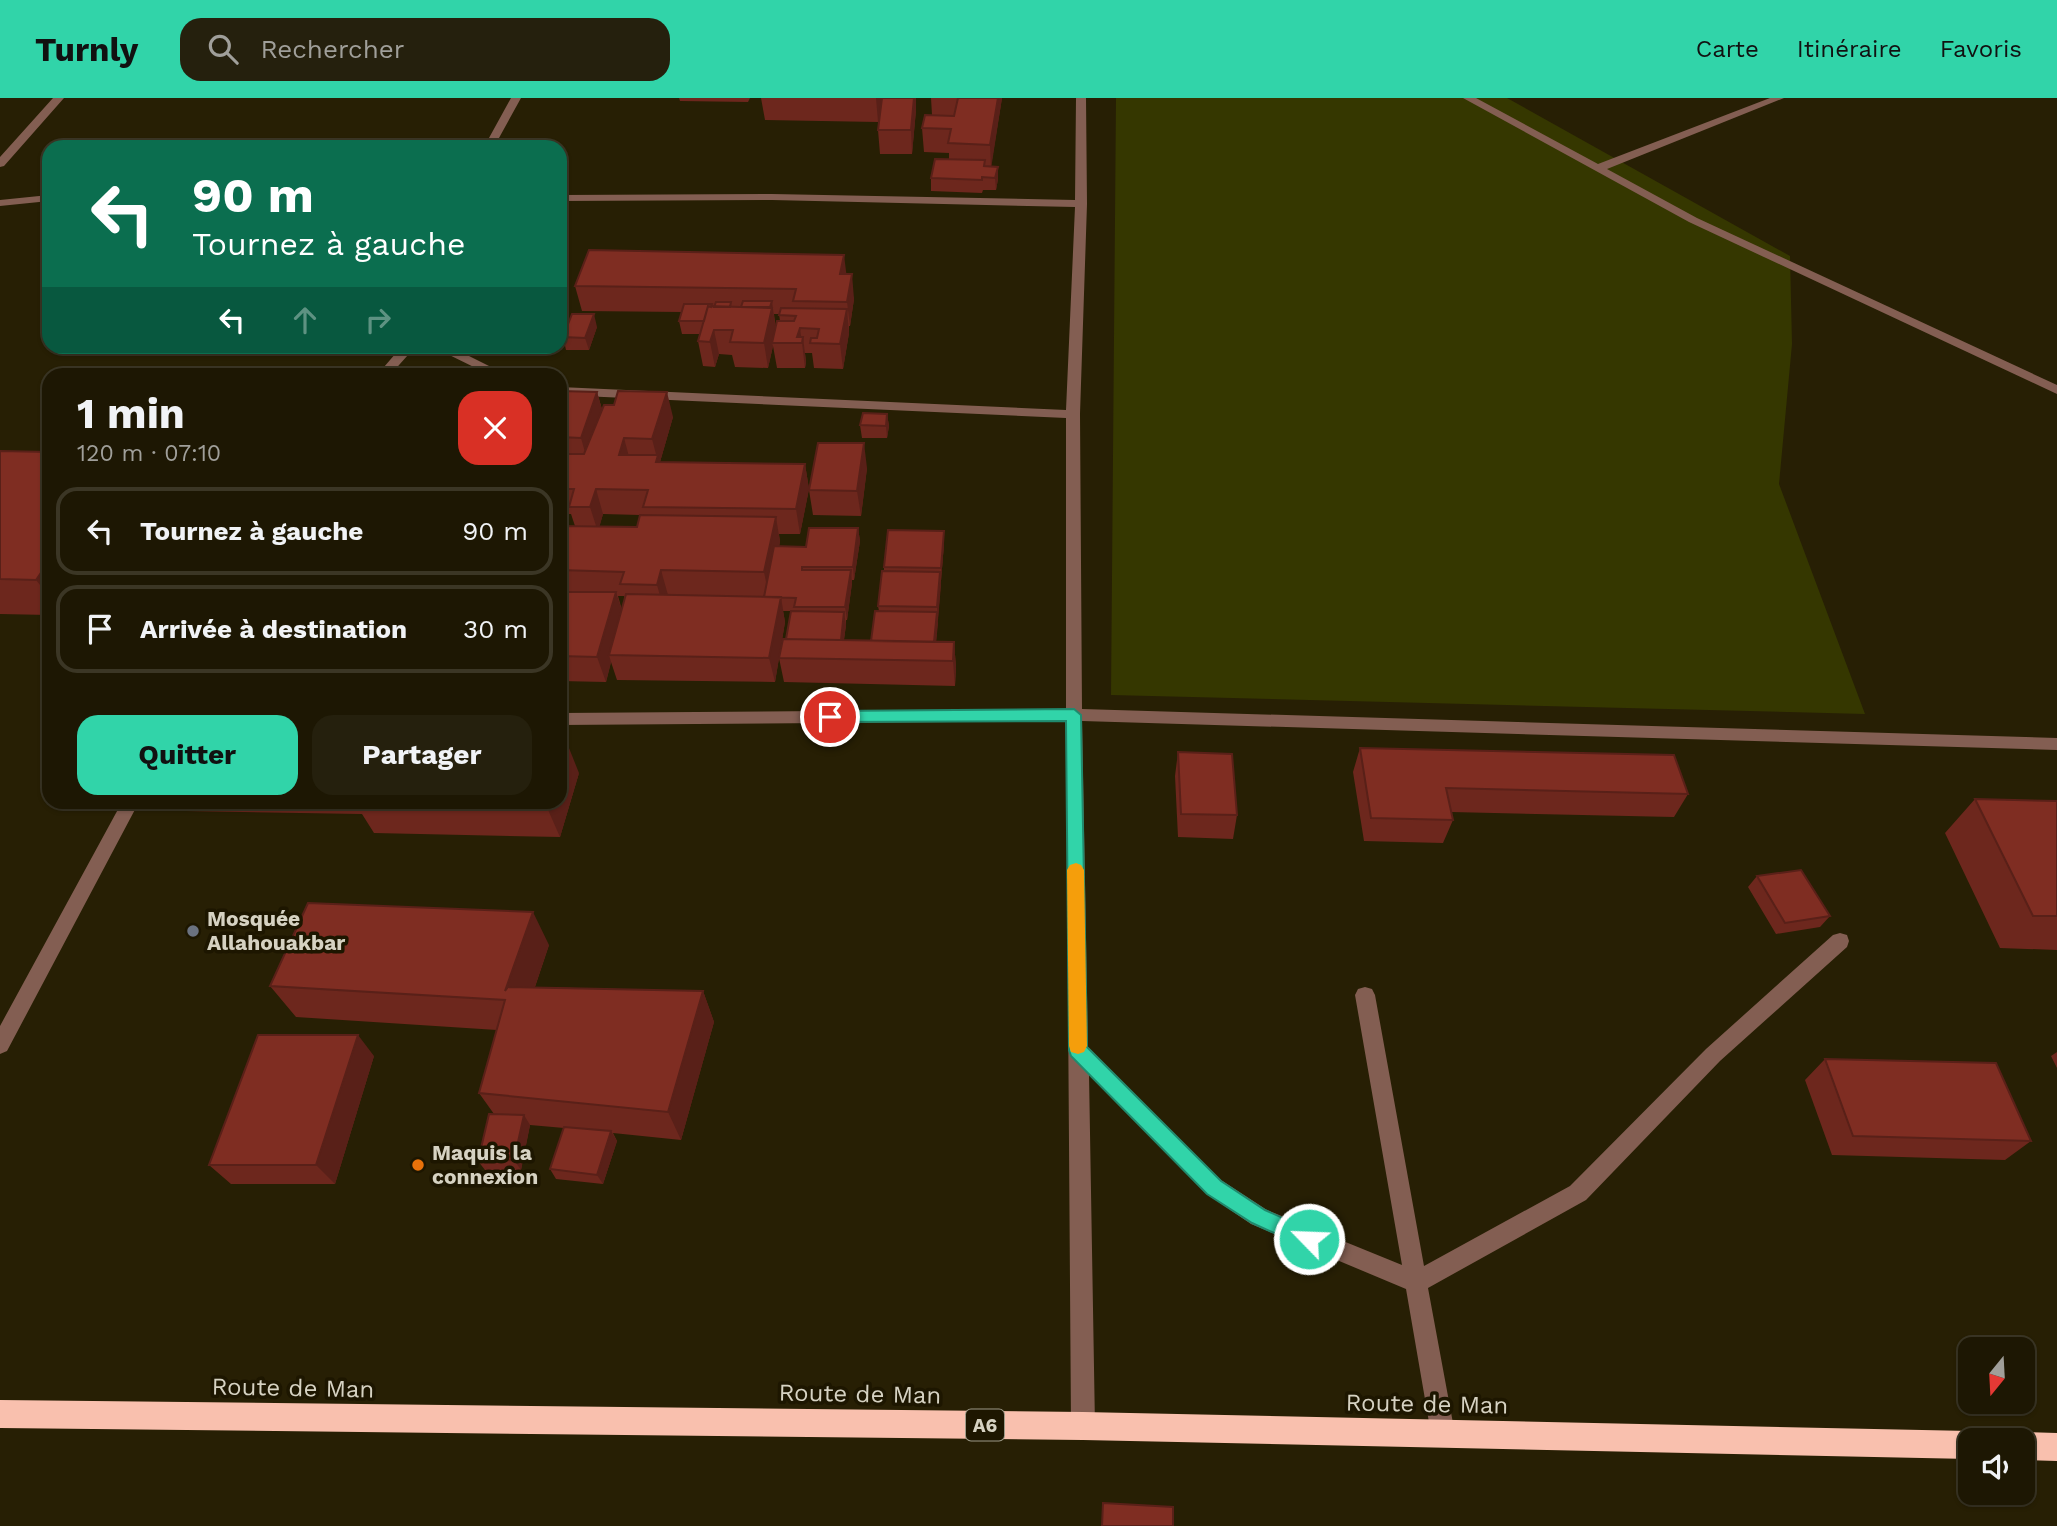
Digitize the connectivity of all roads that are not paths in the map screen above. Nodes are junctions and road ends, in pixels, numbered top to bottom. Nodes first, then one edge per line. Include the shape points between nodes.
1 (59, 98) edge
2 (516, 98) edge
3 (1081, 98) edge
4 (1468, 98) edge
5 (1779, 98) edge
6 (493, 140) edge
7 (0, 164) edge
8 (1598, 168) junction
9 (567, 198) edge
10 (42, 199) edge
11 (0, 203) edge
12 (1081, 204) junction
13 (403, 354) edge
14 (454, 354) edge
15 (390, 368) edge
16 (485, 368) edge
17 (567, 390) edge
18 (2057, 390) edge
19 (1073, 414) junction
20 (1074, 715) junction
21 (567, 719) edge
22 (2057, 744) edge
23 (126, 809) edge
24 (1840, 941) dead end
25 (1365, 995) dead end
26 (0, 1045) edge
27 (1078, 1050) junction
28 (1416, 1282) junction
29 (0, 1415) edge
30 (1083, 1426) junction
31 (1443, 1434) junction
32 (1958, 1445) edge
33 (2035, 1446) edge
34 (2057, 1447) edge

1 - 7 street
2 - 6 street
3 - 12 street
4 - 8 street
5 - 8 street
8 - 18 street via 1693,220
9 - 12 street
10 - 11 street
12 - 19 street
13 - 15 street
14 - 16 street
17 - 19 street
19 - 20 street
20 - 21 street
20 - 22 street
20 - 27 street
23 - 26 street
24 - 28 street via 1713,1055 1578,1193
25 - 28 street
27 - 28 street via 1214,1187 1258,1217
27 - 30 street
28 - 31 street
29 - 30 highway, Route de Man / A6
30 - 31 highway, Route de Man / A6
31 - 32 highway, Route de Man / A6
33 - 34 highway

